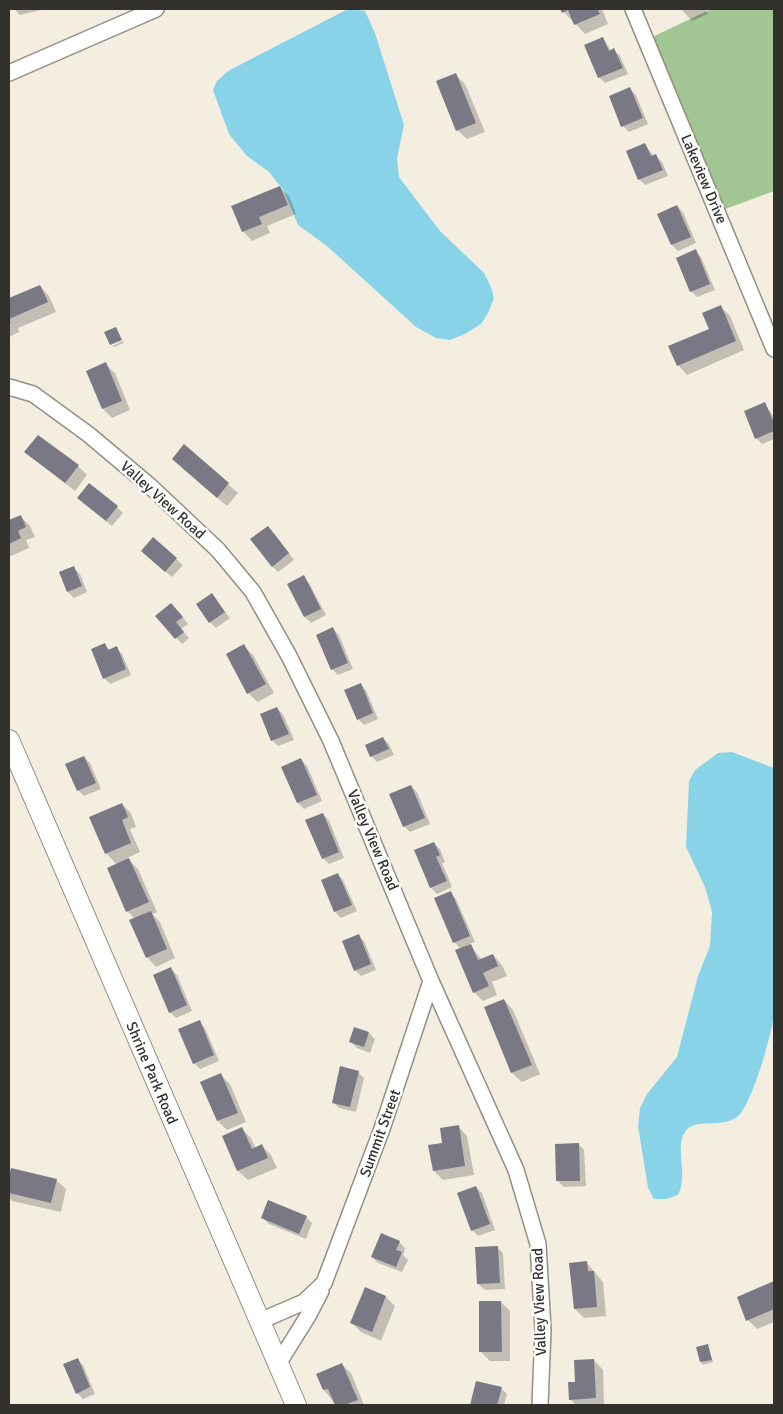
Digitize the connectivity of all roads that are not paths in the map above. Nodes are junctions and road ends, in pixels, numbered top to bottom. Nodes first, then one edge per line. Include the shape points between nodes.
1 (156, 9) edge
2 (633, 9) edge
3 (9, 73) edge
4 (774, 349) edge
5 (9, 387) edge
6 (9, 740) edge
7 (431, 981) junction
8 (324, 1283) junction
9 (260, 1321) junction
10 (278, 1364) junction
11 (296, 1405) edge
12 (540, 1405) edge

1 - 3 street
2 - 4 street, Lakeview Drive
5 - 7 street, Valley View Road via 33,394 88,434 150,486 218,550 253,592 331,741
6 - 9 street, Shrine Park Road
7 - 8 street, Summit Street via 383,1126
7 - 12 street, Valley View Road via 516,1170 538,1244 543,1330
8 - 9 street, Summit Street via 304,1302
8 - 10 street, Summit Street
9 - 10 street, Shrine Park Road
10 - 11 street, Shrine Park Road

